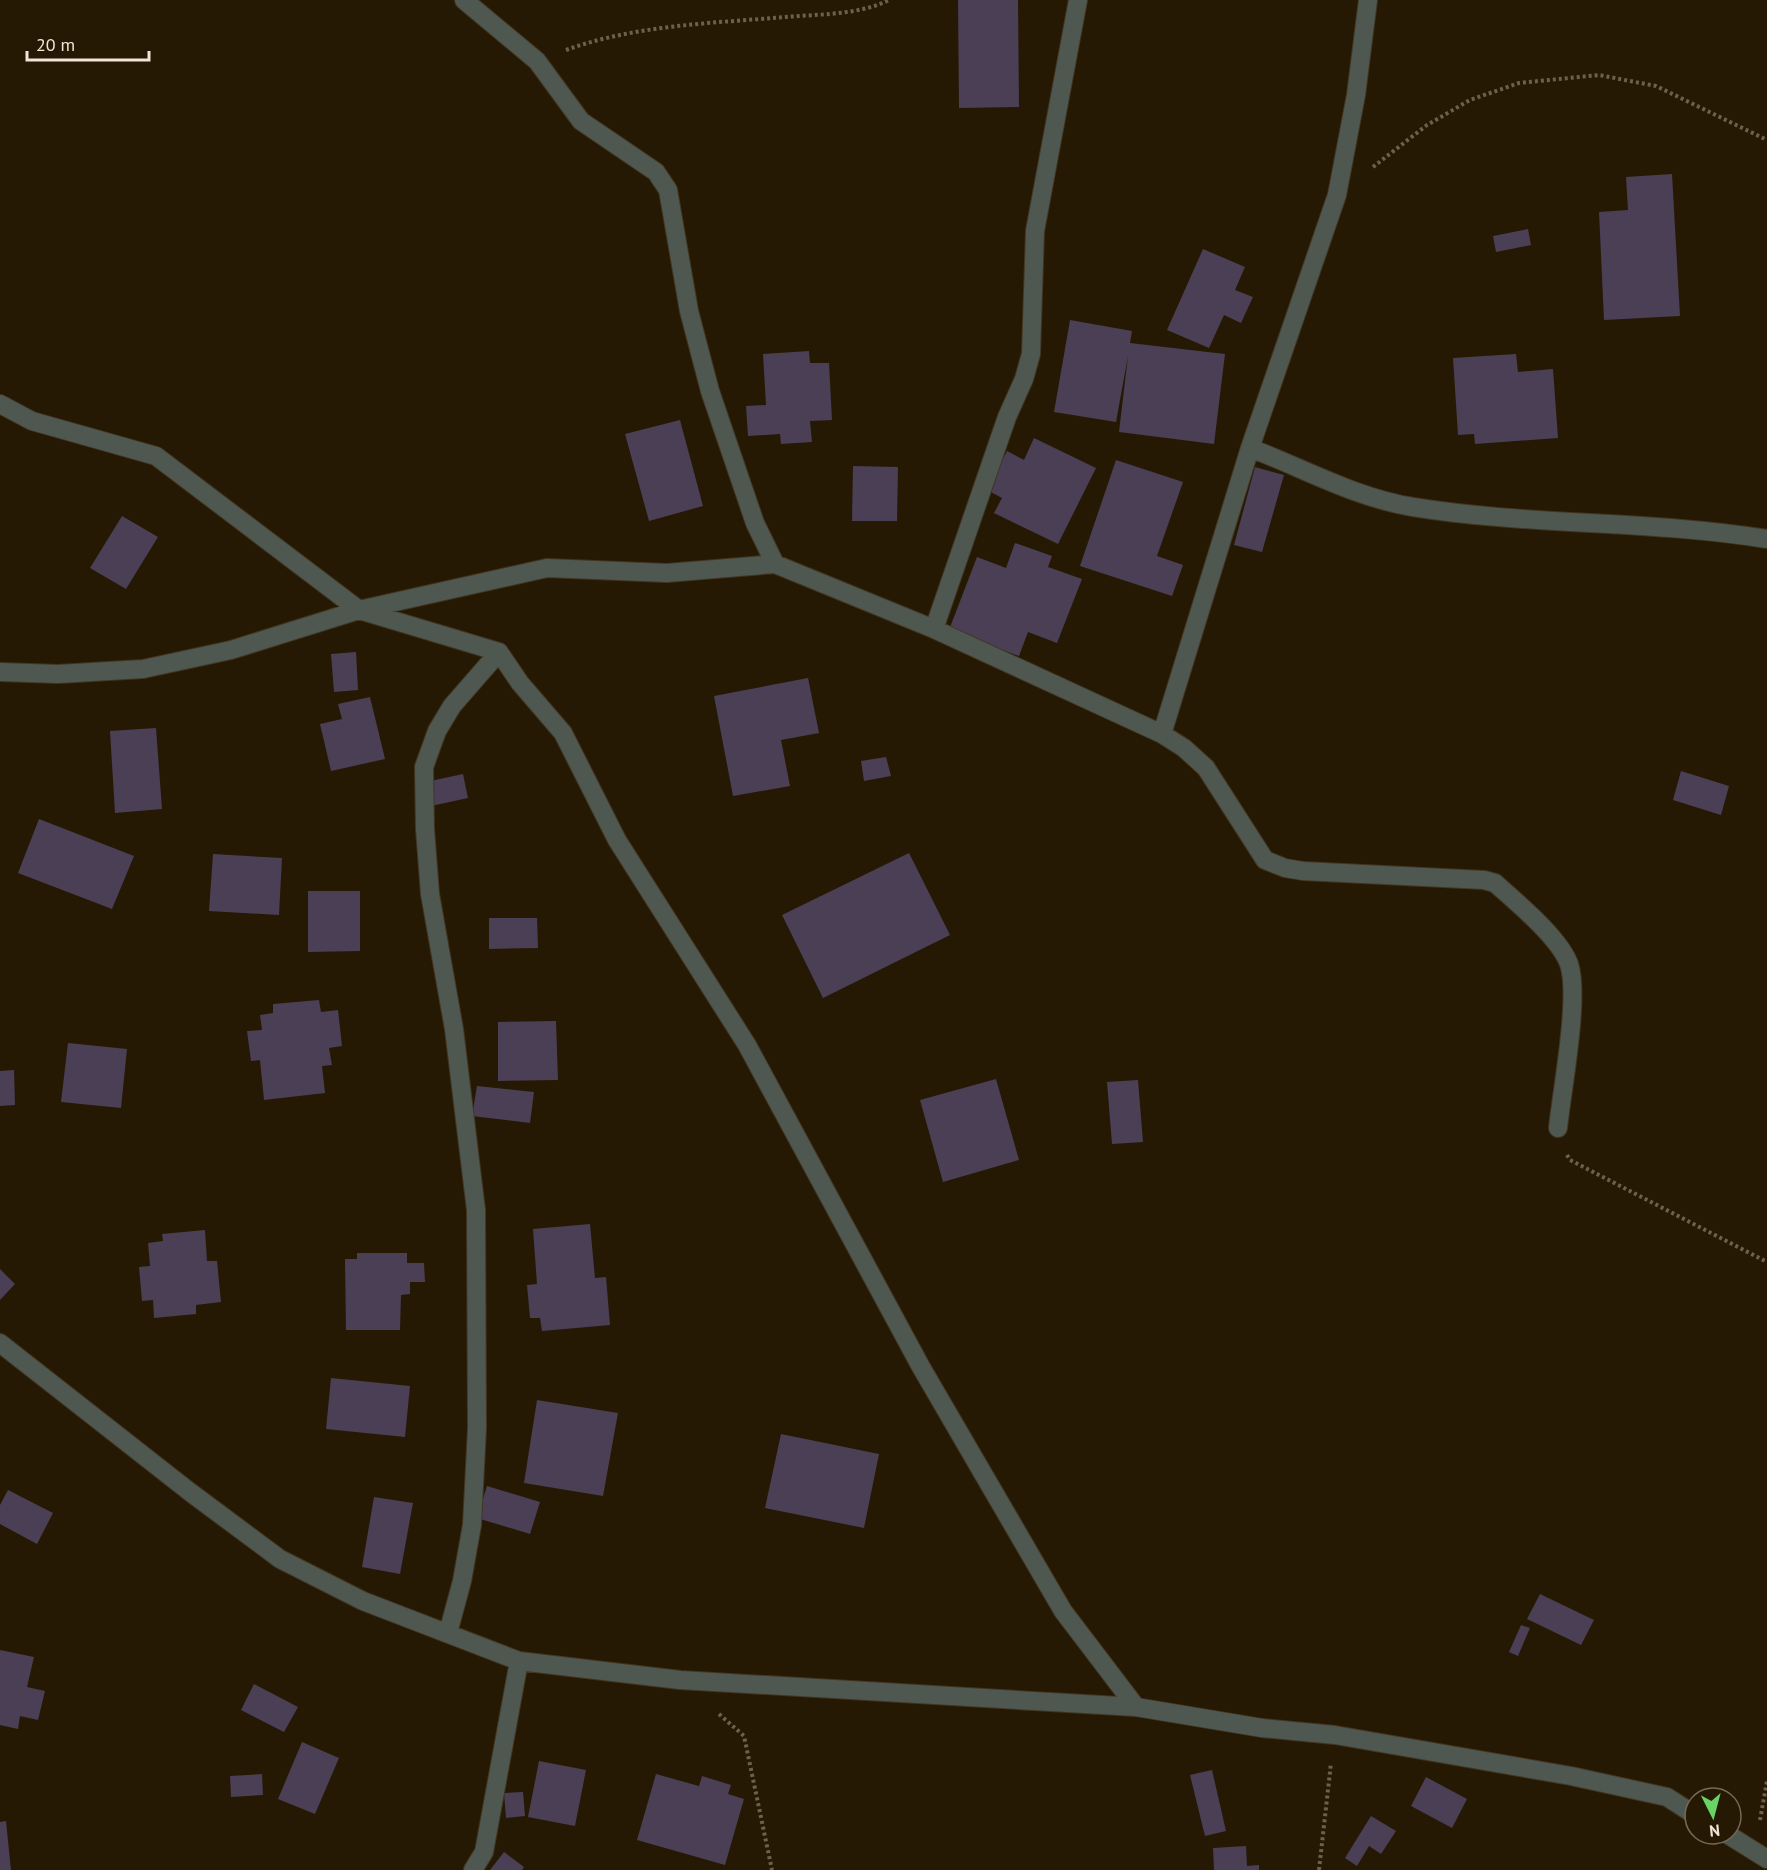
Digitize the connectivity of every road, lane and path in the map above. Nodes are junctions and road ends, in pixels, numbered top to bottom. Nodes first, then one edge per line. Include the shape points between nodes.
1 (464, 0) edge
2 (889, 0) edge
3 (1078, 0) edge
4 (1368, 0) edge
5 (537, 61) junction
6 (1767, 140) edge
7 (1337, 195) junction
8 (0, 404) edge
9 (1250, 448) junction
10 (1767, 539) edge
11 (775, 564) junction
12 (359, 610) junction
13 (934, 629) junction
14 (498, 652) junction
15 (0, 672) edge
16 (1162, 734) junction
17 (1558, 1128) joint
18 (1767, 1262) edge
19 (0, 1343) edge
20 (448, 1633) junction
21 (519, 1661) junction
22 (680, 1680) junction
23 (1136, 1707) junction
24 (1335, 1735) junction
25 (1767, 1781) edge
26 (1683, 1807) edge
27 (1743, 1844) edge
28 (1760, 1855) edge
29 (473, 1870) edge
30 (772, 1870) edge
31 (1319, 1870) edge

1 - 5 street
2 - 5 path via 851,11 612,37
3 - 13 street via 1035,231 1031,354
4 - 7 street via 1356,96
5 - 11 street via 581,121 656,172 668,190 689,311 710,391 755,524
6 - 7 path via 1656,86 1599,75 1519,83 1470,100 1427,125
7 - 9 street
8 - 12 street via 32,422 156,456
9 - 10 street via 1358,492 1411,507 1708,529
9 - 16 street
11 - 12 street via 667,573 547,568
11 - 13 street
12 - 14 street
12 - 15 street via 231,650 143,669 58,674
13 - 16 street
14 - 20 street via 452,706 437,731 424,767 430,894 454,1029 476,1210 477,1428 472,1525
14 - 23 street via 563,733 617,840 747,1045 921,1367 1063,1611
16 - 17 street via 1206,768 1266,860 1303,871 1484,880 1505,892 1556,943 1568,962 1574,986
17 - 18 path via 1560,1142 1570,1160
19 - 20 street via 280,1559 363,1601
20 - 21 street
21 - 22 street
21 - 29 street via 484,1852
22 - 23 street
22 - 30 path via 744,1736
23 - 24 street via 1262,1728
24 - 26 street via 1571,1776 1667,1797
24 - 31 path
25 - 28 path
27 - 28 street

